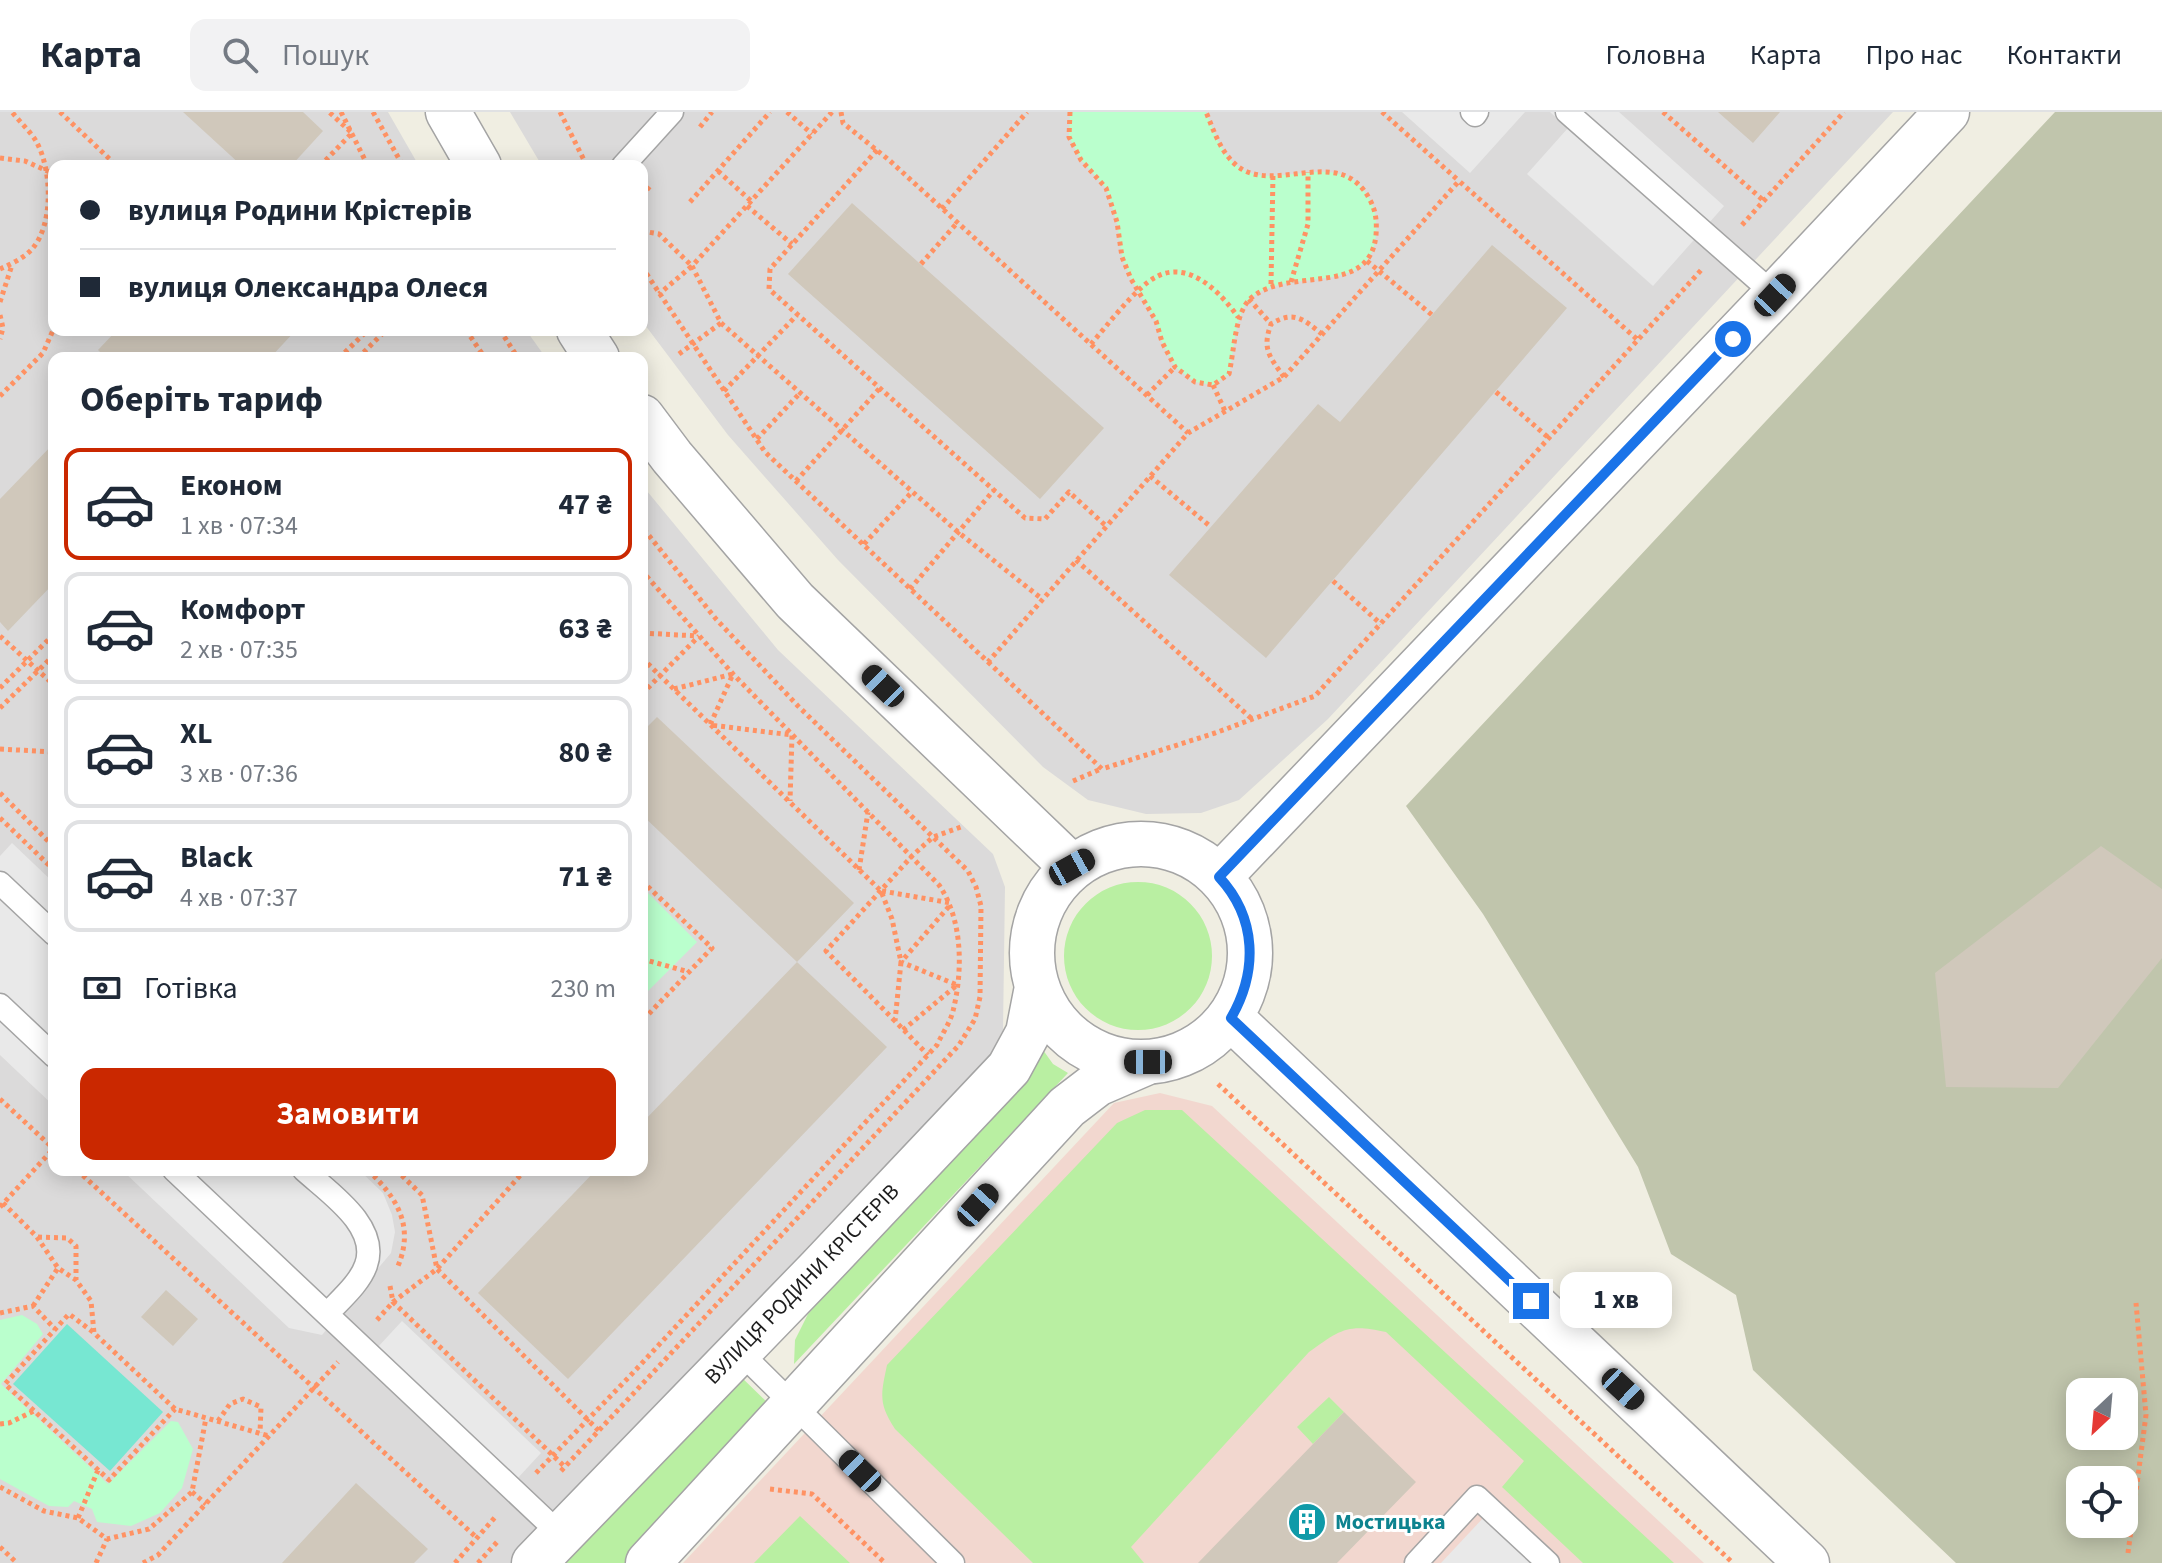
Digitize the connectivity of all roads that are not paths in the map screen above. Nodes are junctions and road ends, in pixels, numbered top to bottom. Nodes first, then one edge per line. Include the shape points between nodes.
1 (448, 112) edge
2 (672, 112) edge
3 (1567, 112) edge
4 (1947, 112) edge
5 (476, 160) edge
6 (628, 160) edge
7 (1775, 295) junction
8 (648, 425) edge
9 (1072, 867) junction
10 (1219, 877) junction
11 (0, 883) edge
12 (48, 928) edge
13 (1037, 987) junction
14 (0, 1005) edge
15 (1231, 1018) junction
16 (48, 1050) edge
17 (1148, 1062) junction
18 (180, 1176) edge
19 (310, 1176) edge
20 (327, 1314) junction
21 (738, 1350) junction
22 (794, 1407) junction
23 (535, 1524) edge
24 (648, 1563) edge
25 (953, 1563) edge
26 (1416, 1563) edge
27 (1548, 1563) edge
28 (1807, 1563) edge

1 - 5 street
2 - 6 lane
3 - 7 lane
4 - 7 street
7 - 10 street
8 - 9 street via 795,601
9 - 10 street via 1105,849 1143,843 1180,850
9 - 13 street via 1047,896 1035,925 1031,956
10 - 15 street via 1242,910 1249,934 1247,983
11 - 12 lane
13 - 17 street via 1051,1015 1089,1050 1127,1062
13 - 21 street, ВУЛИЦЯ РОДИНИ КРІСТЕРІВ via 1028,1033 1009,1068
14 - 16 lane
15 - 17 street via 1187,1053
15 - 28 street
17 - 22 street via 1097,1084 1067,1107
18 - 20 lane
19 - 20 lane via 358,1221 368,1243 367,1264
20 - 23 lane
21 - 22 lane
21 - 23 street, ВУЛИЦЯ РОДИНИ КРІСТЕРІВ
22 - 24 street
22 - 25 lane
26 - 27 lane via 1477,1497

